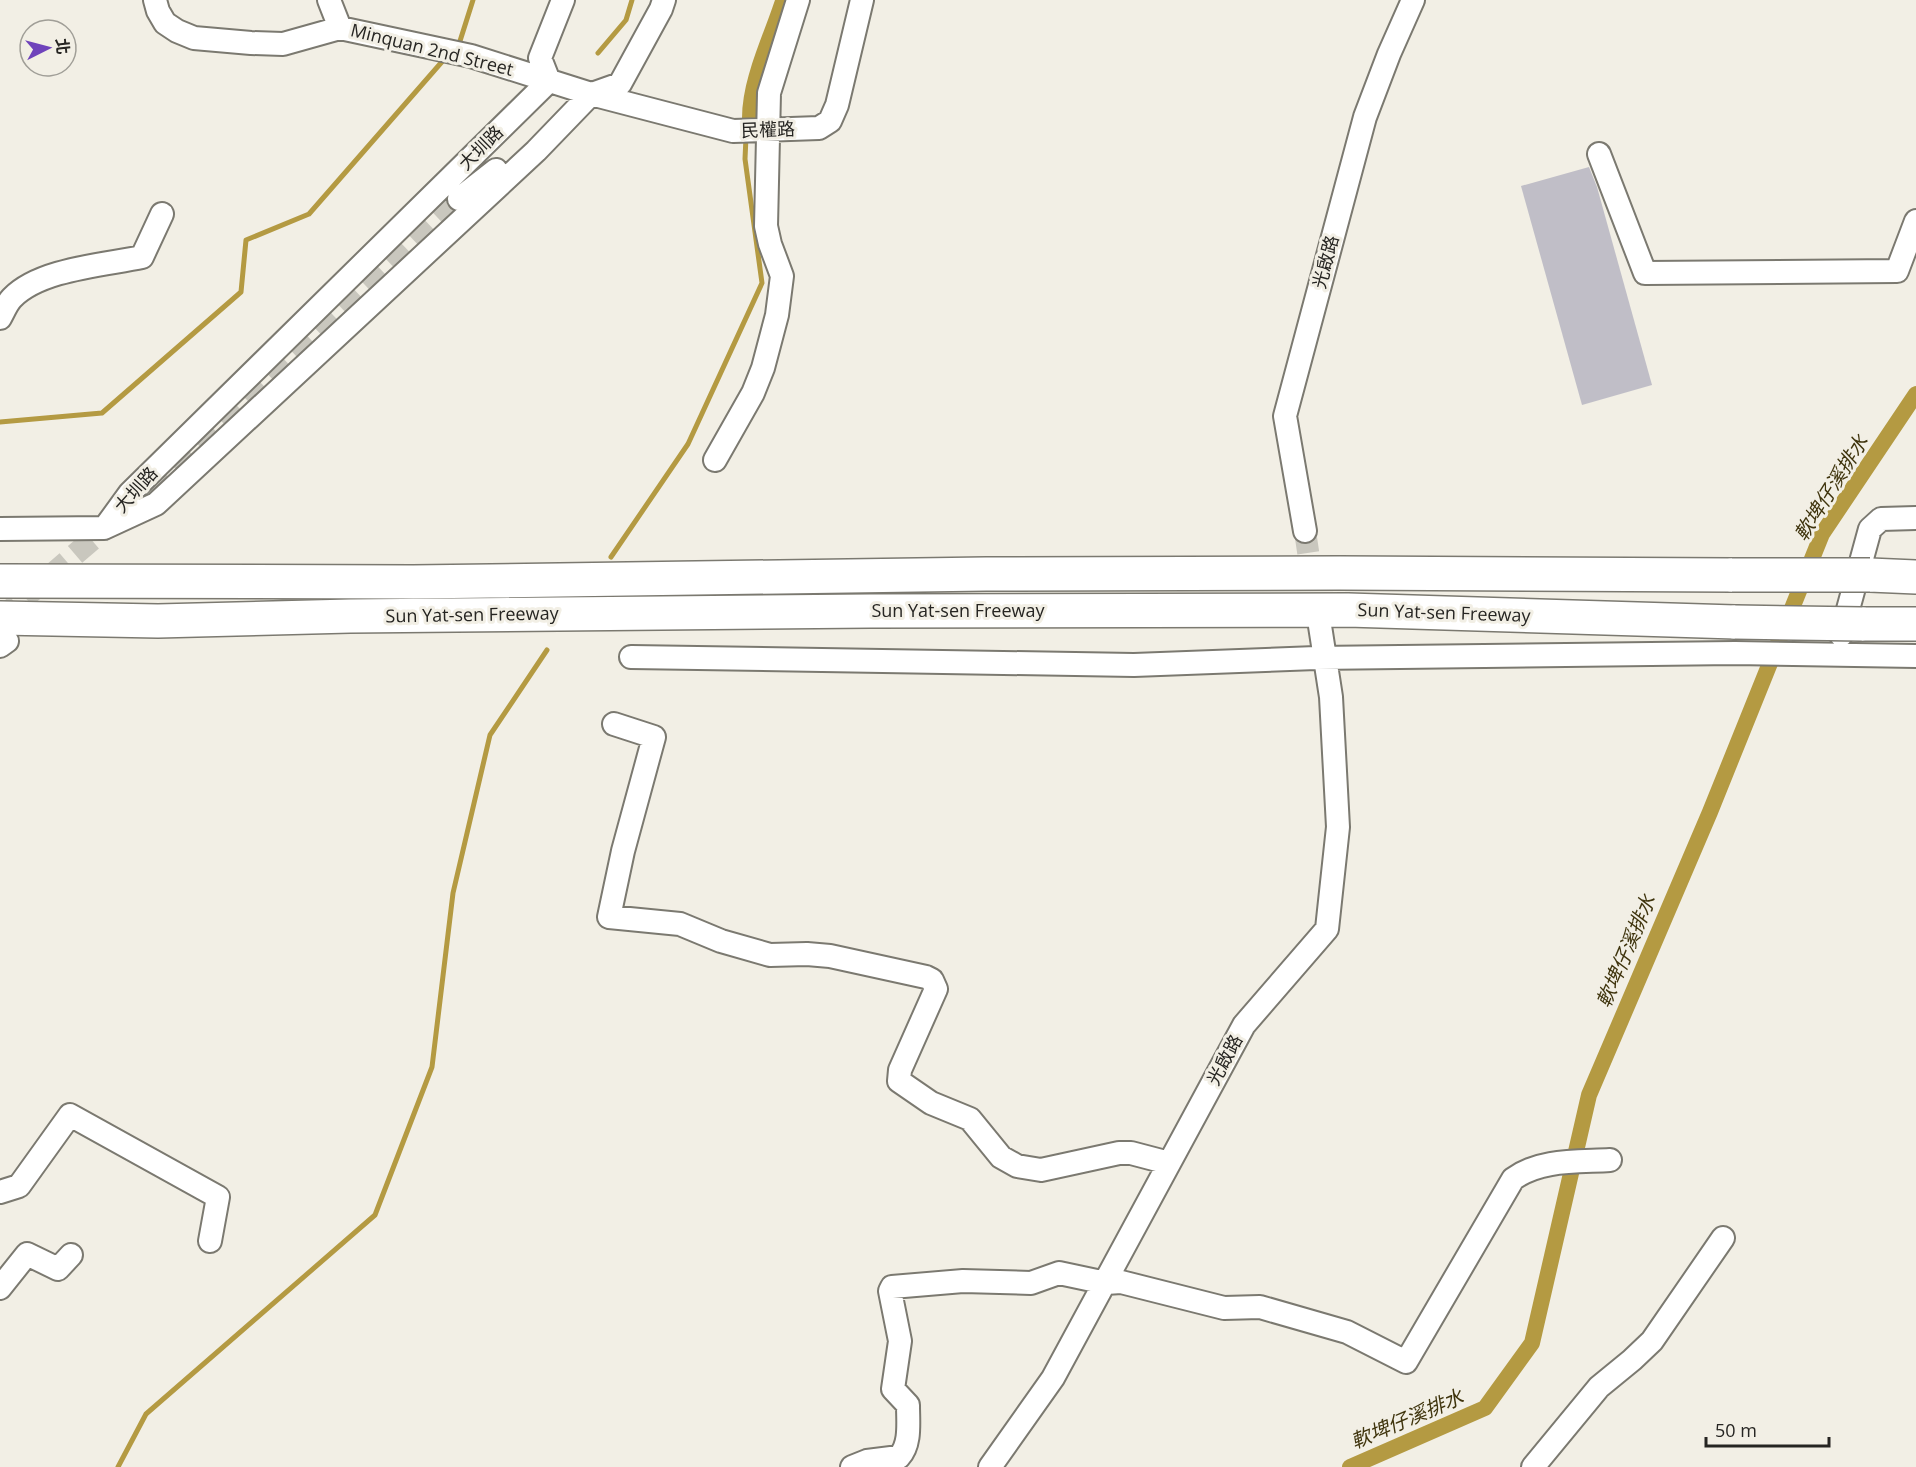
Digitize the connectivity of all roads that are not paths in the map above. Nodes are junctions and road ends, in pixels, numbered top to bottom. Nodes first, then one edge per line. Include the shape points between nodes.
1 (155, 0) edge
2 (329, 0) edge
3 (563, 0) edge
4 (664, 0) edge
5 (798, 0) edge
6 (862, 0) edge
7 (1413, 0) edge
8 (340, 28) junction
9 (549, 81) junction
10 (591, 94) junction
11 (762, 130) junction
12 (1599, 154) dead end
13 (162, 214) dead end
14 (1916, 221) edge
15 (0, 318) edge
16 (715, 460) dead end
17 (1916, 518) edge
18 (104, 528) junction
19 (0, 529) edge
20 (1305, 531) tunnel mouth
21 (1916, 577) edge
22 (0, 581) edge
23 (1916, 624) edge
24 (1320, 626) tunnel mouth
25 (2, 636) edge
26 (1735, 638) junction
27 (1916, 656) edge
28 (632, 657) dead end
29 (1325, 659) junction
30 (1834, 661) dead end
31 (614, 724) dead end
32 (1610, 1160) dead end
33 (1169, 1163) junction
34 (0, 1192) edge
35 (1723, 1238) dead end
36 (210, 1241) dead end
37 (71, 1255) dead end
38 (1106, 1283) junction
39 (0, 1288) edge
40 (852, 1467) edge
41 (990, 1467) edge
42 (1533, 1467) edge

1 - 8 street, Minquan 2nd Street via 165,22 194,38 284,44
2 - 8 street
3 - 9 street via 540,58
4 - 10 street via 620,84
5 - 11 street via 769,93
6 - 11 street, 民權路 via 830,121 819,128
7 - 20 street, 光啟路 via 1365,117 1285,416
8 - 9 street, Minquan 2nd Street via 471,56
9 - 10 street, 民權路
9 - 10 street via 459,199
9 - 18 street, 大圳路 via 130,493
10 - 11 street, 民權路 via 733,131
10 - 18 street, 大圳路 via 536,151 156,504
11 - 16 street via 766,226 782,276 777,315 753,393
12 - 14 street via 1645,273 1897,272
13 - 15 street via 142,257 39,280 14,296
17 - 30 street via 1881,519 1870,529
18 - 19 street
21 - 22 highway, Sun Yat-sen Freeway, bridge via 1340,573 413,582
23 - 26 highway, Sun Yat-sen Freeway, bridge via 1862,624
24 - 29 street, 光啟路
25 - 26 highway, Sun Yat-sen Freeway via 158,621 351,616 1348,610
26 - 27 street via 1806,656
26 - 29 street
28 - 29 street via 1134,665
29 - 33 street, 光啟路 via 1331,697 1338,827 1327,930 1244,1025
31 - 33 street via 654,737 622,851 609,917 680,924 770,955 830,956 926,977 936,989 900,1070 899,1081 931,1103 970,1119 1001,1157 1017,1166 1041,1170 1119,1153
32 - 38 street via 1550,1164 1524,1171 1513,1179 1406,1362 1347,1332 1260,1306 1224,1308 1121,1282
33 - 38 street, 光啟路
34 - 36 street via 19,1186 70,1115 218,1197
35 - 42 street via 1652,1341 1599,1387
37 - 39 street via 58,1269 27,1254
38 - 40 street via 1059,1273 1031,1283 963,1281 892,1287 900,1341 894,1389 908,1406 907,1443 898,1458 867,1461
38 - 41 street, 光啟路 via 1053,1378

